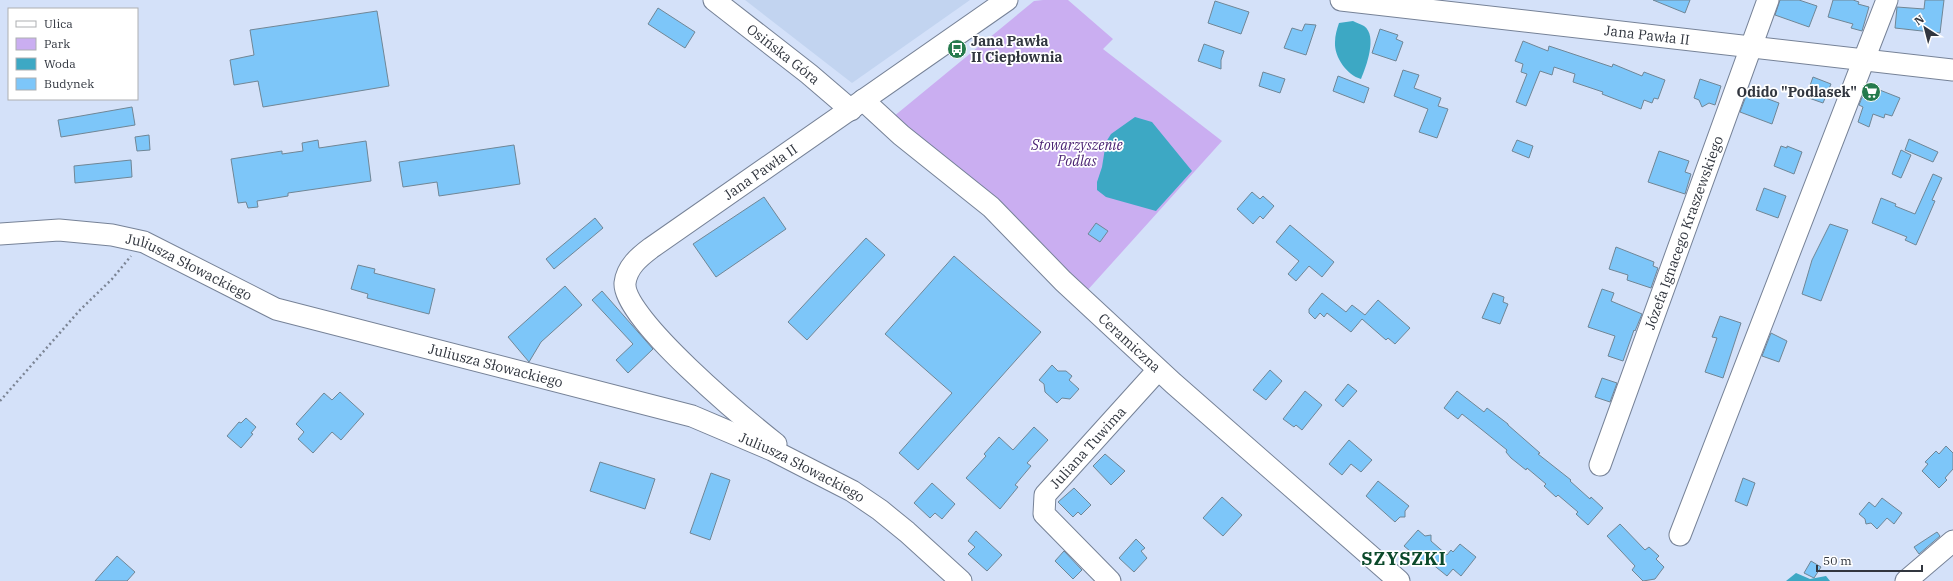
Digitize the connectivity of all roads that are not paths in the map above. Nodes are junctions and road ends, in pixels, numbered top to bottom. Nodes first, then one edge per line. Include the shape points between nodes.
1 (714, 0) edge
2 (1007, 0) edge
3 (1341, 0) edge
4 (1768, 0) edge
5 (1887, 0) edge
6 (1752, 47) junction
7 (1865, 60) junction
8 (1953, 70) edge
9 (857, 105) junction
10 (0, 234) edge
11 (1158, 370) junction
12 (698, 378) junction
13 (692, 416) junction
14 (803, 465) junction
15 (1600, 465) dead end
16 (1680, 535) dead end
17 (1953, 541) edge
18 (961, 581) edge
19 (1110, 581) edge
20 (1399, 581) edge
21 (1906, 581) edge

1 - 9 street, Osińska Góra via 809,74
2 - 9 street, Jana Pawła II
3 - 6 street, Jana Pawła II
4 - 6 street, Józefa Ignacego Kraszewskiego
5 - 7 street
6 - 7 street, Jana Pawła II
6 - 15 street, Józefa Ignacego Kraszewskiego
7 - 8 street, Jana Pawła II
7 - 16 street
9 - 11 street, Ceramiczna via 901,135 991,207 1063,281
9 - 12 street, Jana Pawła II via 640,256 627,274 625,284 628,299 651,328
10 - 13 street, Juliusza Słowackiego via 59,230 112,235 144,242 276,309
11 - 19 street, Juliana Tuwima via 1045,496 1044,514
11 - 20 street, Ceramiczna
12 - 13 street, Jana Pawła II via 703,399
12 - 14 street, Jana Pawła II
13 - 14 street, Juliusza Słowackiego
14 - 18 street, Juliusza Słowackiego via 852,491 880,510
17 - 21 street

